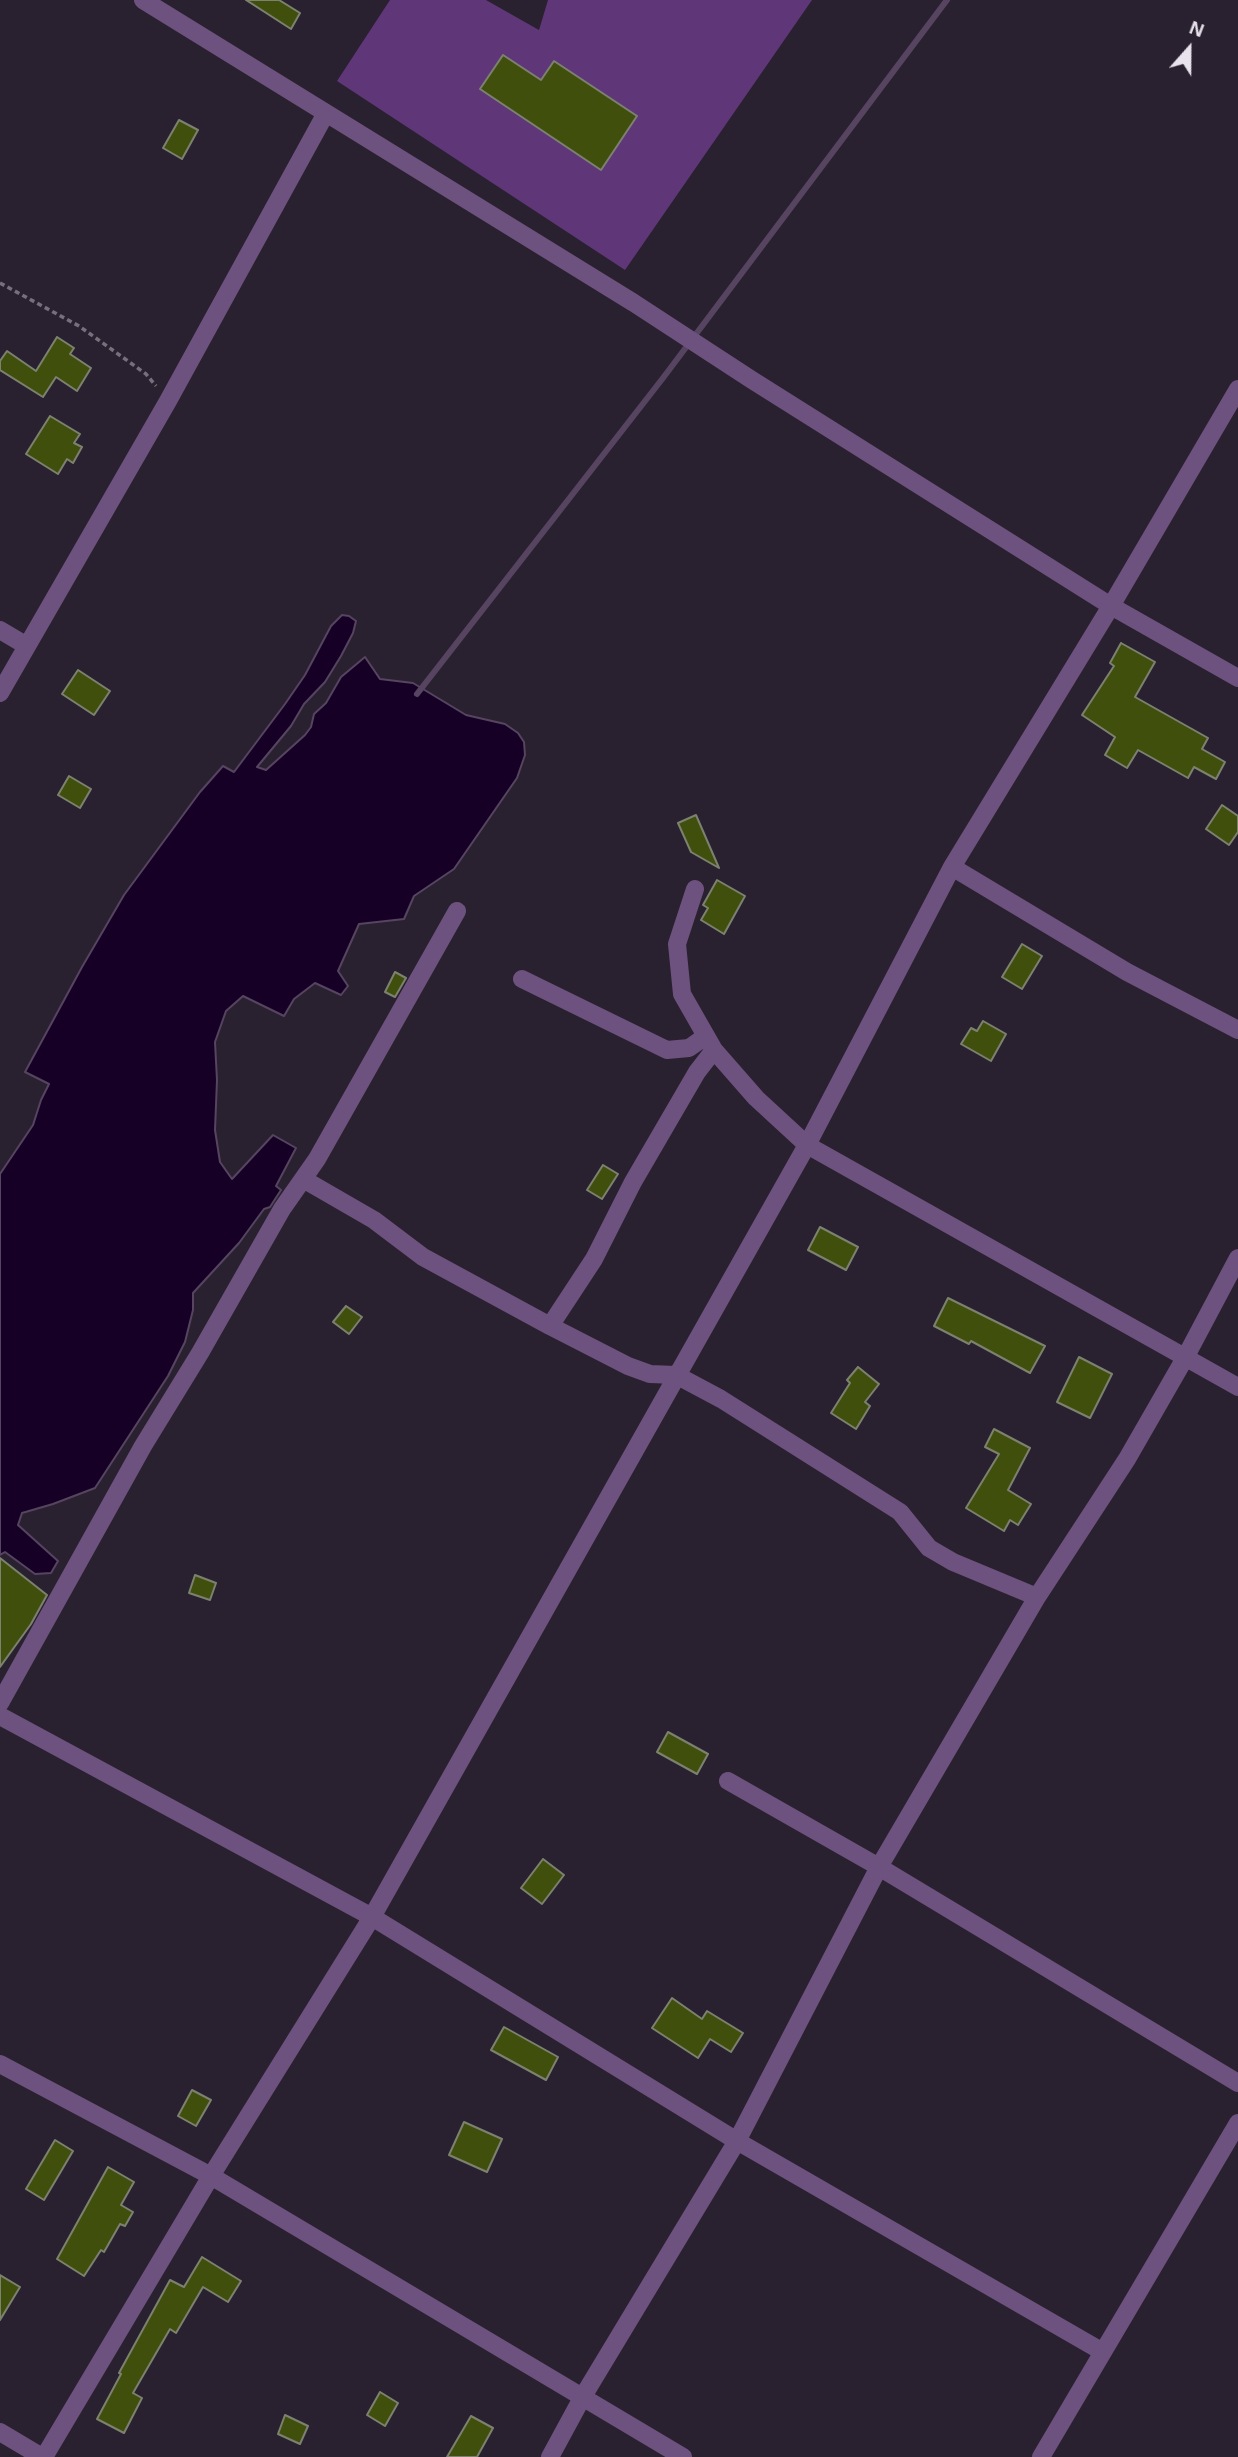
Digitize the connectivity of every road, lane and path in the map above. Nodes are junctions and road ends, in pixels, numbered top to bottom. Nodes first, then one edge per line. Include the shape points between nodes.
1 (143, 0) edge
2 (326, 113) junction
3 (0, 284) edge
4 (1238, 389) edge
5 (168, 401) junction
6 (1111, 606) junction
7 (0, 630) edge
8 (27, 646) junction
9 (1238, 678) edge
10 (0, 693) edge
11 (952, 867) junction
12 (695, 889) dead end
13 (457, 911) dead end
14 (522, 979) dead end
15 (1238, 1030) edge
16 (710, 1043) junction
17 (807, 1145) junction
18 (303, 1179) junction
19 (1238, 1258) edge
20 (550, 1326) junction
21 (1185, 1358) junction
22 (676, 1375) junction
23 (1238, 1387) edge
24 (1037, 1597) junction
25 (0, 1703) edge
26 (0, 1716) edge
27 (728, 1781) dead end
28 (879, 1867) junction
29 (372, 1917) junction
30 (0, 2064) edge
31 (1238, 2083) edge
32 (1238, 2123) edge
33 (737, 2141) junction
34 (211, 2175) junction
35 (1103, 2352) junction
36 (582, 2398) junction
37 (0, 2432) edge
38 (43, 2457) edge
39 (550, 2457) edge
40 (683, 2457) edge
41 (1041, 2457) edge

1 - 2 street
2 - 5 street
2 - 6 street
3 - 5 path via 79,326 146,374
4 - 6 street
5 - 8 street
6 - 9 street
6 - 11 street
7 - 8 street
8 - 10 street
11 - 15 street via 1127,972
11 - 17 street
12 - 16 street via 677,944 682,994
13 - 18 street
14 - 16 street via 667,1050
16 - 17 street via 756,1098
16 - 20 street via 594,1259
17 - 21 street
17 - 22 street
18 - 20 street via 374,1220 423,1257
18 - 25 street via 143,1446
19 - 21 street
20 - 22 street via 628,1366 650,1374
21 - 23 street
21 - 24 street via 1127,1459
22 - 24 street via 900,1512 929,1548
22 - 29 street
24 - 28 street
26 - 29 street
27 - 28 street
28 - 31 street
28 - 33 street
29 - 33 street
29 - 34 street
30 - 34 street
32 - 35 street
33 - 35 street
33 - 36 street
34 - 36 street
34 - 38 street
35 - 41 street
36 - 39 street
36 - 40 street
37 - 38 street

